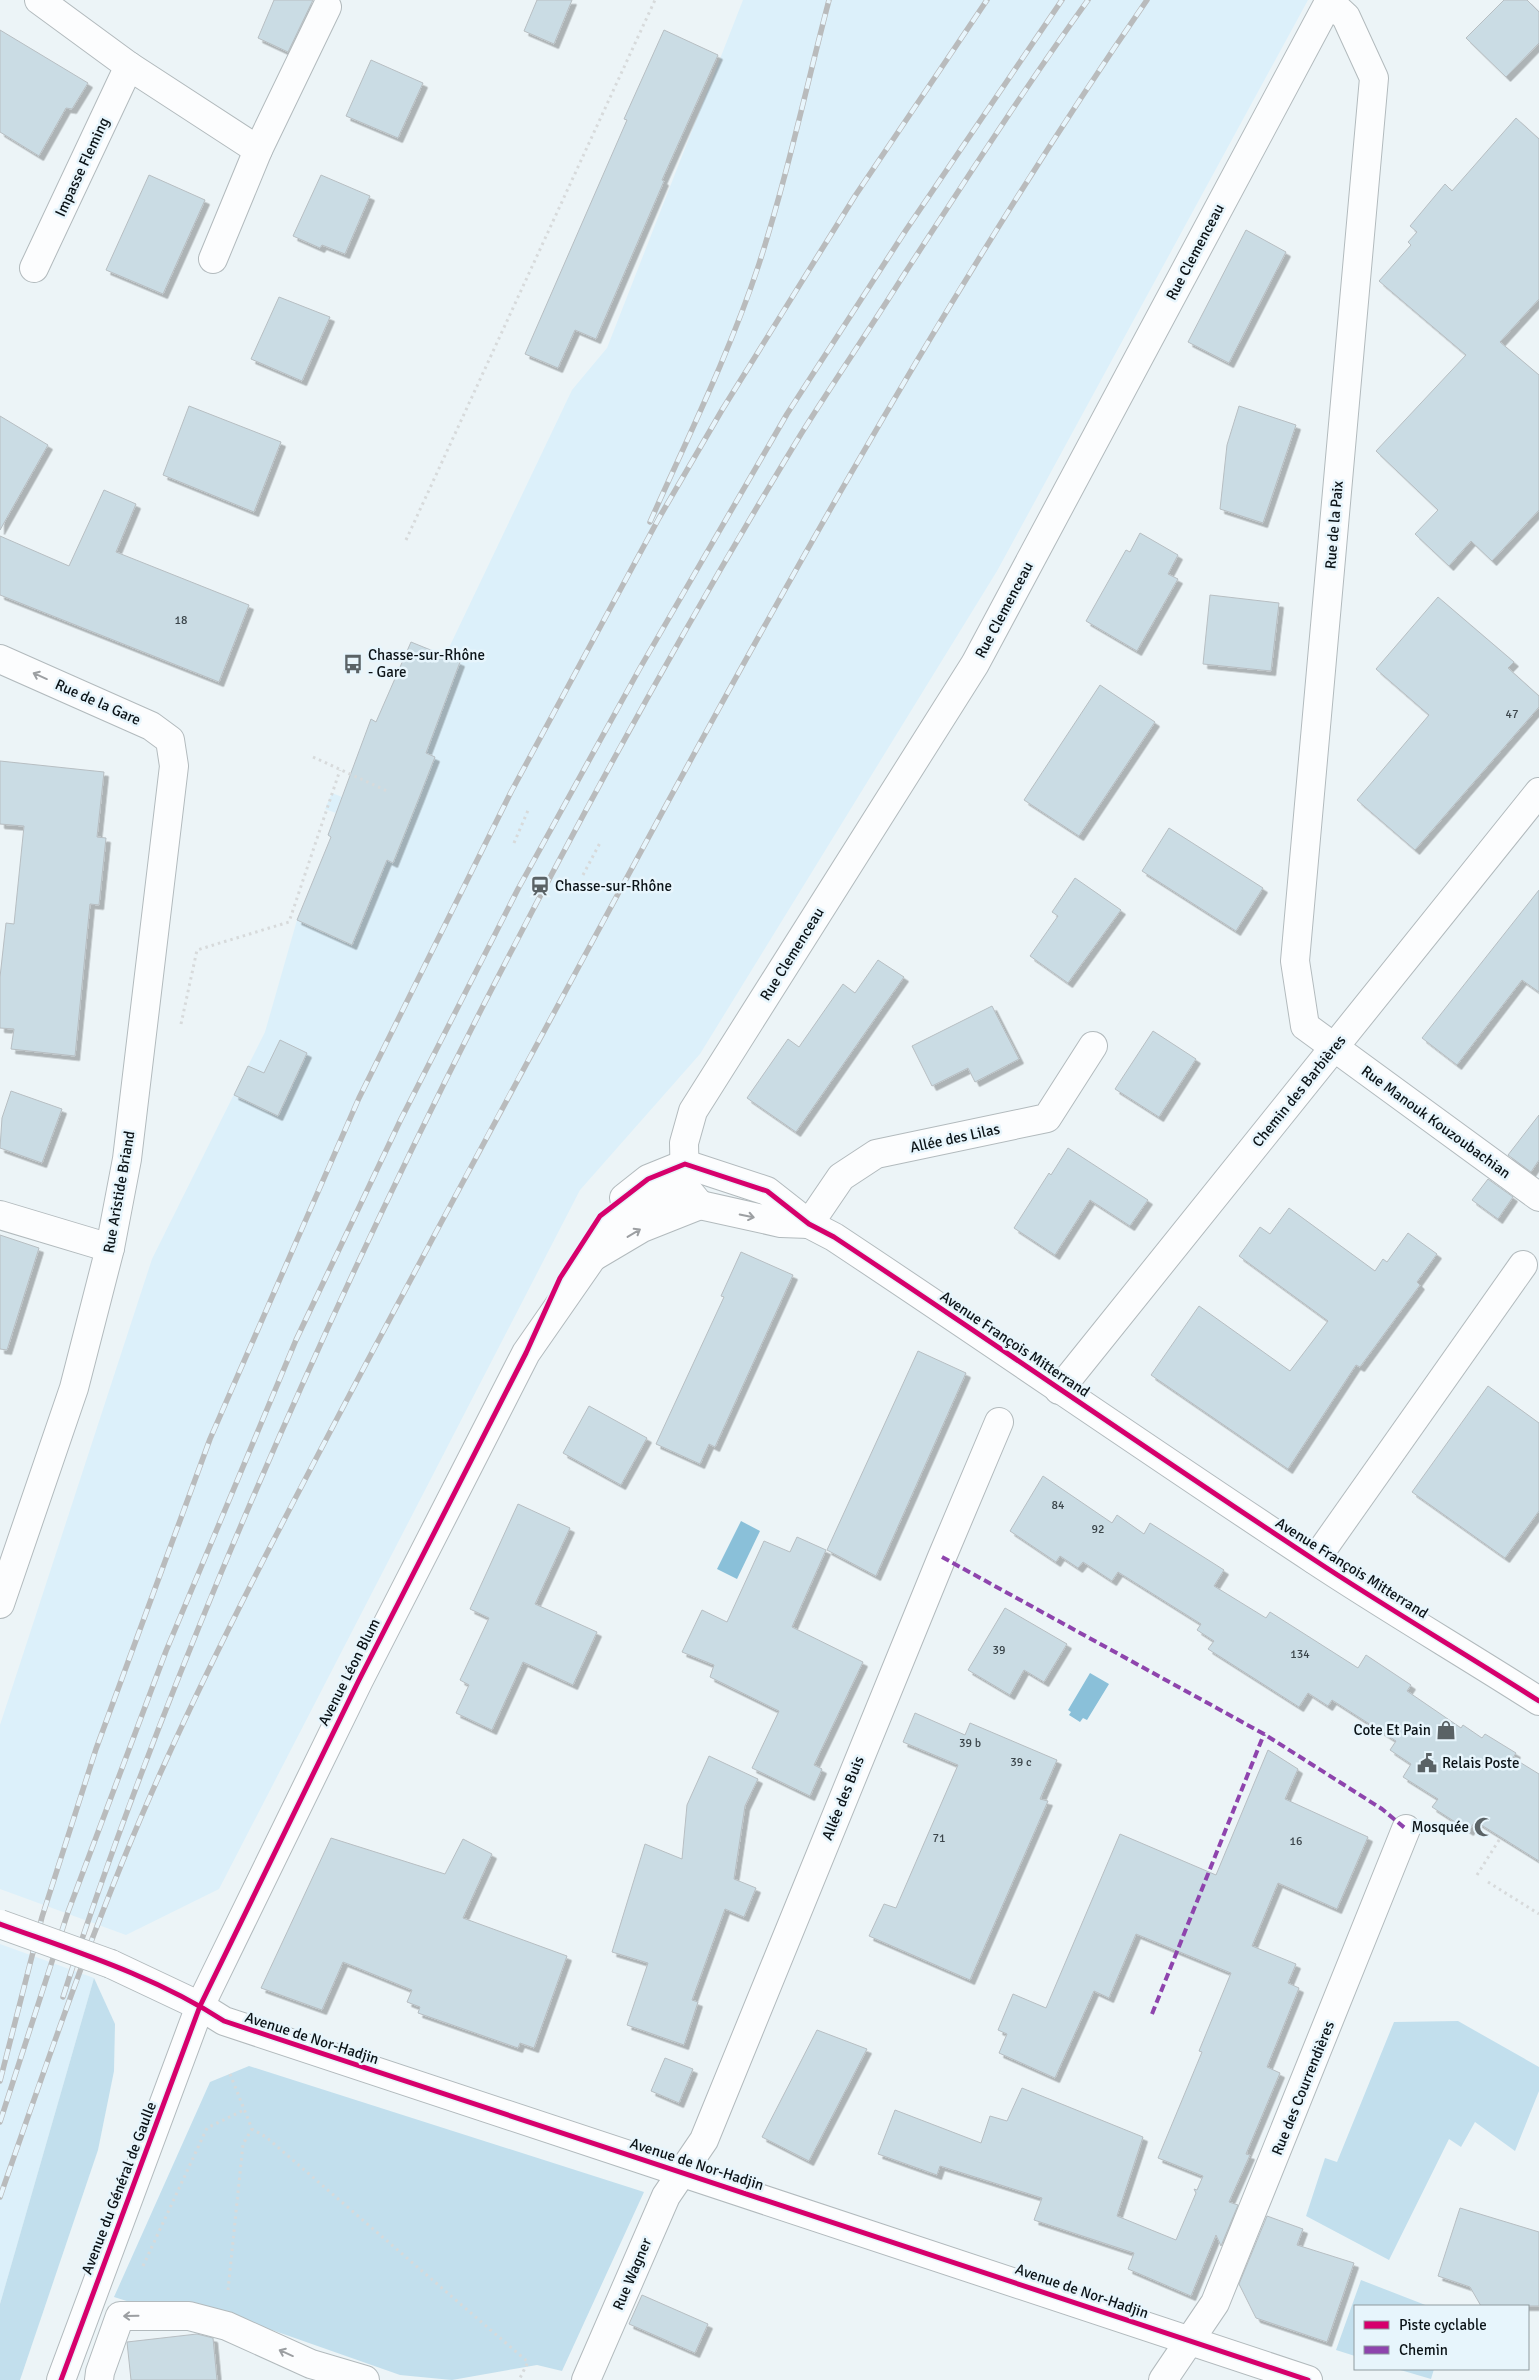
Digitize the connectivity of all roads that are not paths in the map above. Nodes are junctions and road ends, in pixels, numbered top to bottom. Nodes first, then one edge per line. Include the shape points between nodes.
1 (39, 0) edge
2 (1329, 0) edge
3 (327, 7) dead end
4 (129, 66) junction
5 (258, 150) junction
6 (213, 259) dead end
7 (34, 268) dead end
8 (0, 659) edge
9 (174, 766) joint
10 (1539, 792) edge
11 (1093, 1046) dead end
12 (1334, 1048) junction
13 (690, 1186) junction
14 (1529, 1190) edge
15 (0, 1215) edge
16 (809, 1224) junction
17 (110, 1248) junction
18 (1523, 1266) dead end
19 (526, 1353) junction
20 (1059, 1390) junction
21 (999, 1422) dead end
22 (1315, 1560) junction
23 (0, 1604) edge
24 (1539, 1701) edge
25 (1406, 1829) dead end
26 (0, 1924) edge
27 (200, 2006) junction
28 (683, 2172) junction
29 (1189, 2341) junction
30 (310, 2372) edge
31 (61, 2380) edge
32 (99, 2380) edge
33 (365, 2380) edge
34 (586, 2380) edge
35 (1163, 2380) edge
36 (1308, 2380) edge

1 - 4 street
2 - 12 street, Rue de la Paix via 1346,17 1374,78 1295,961 1305,1026
2 - 13 street, Rue Clemenceau via 975,664 693,1111 684,1143
3 - 5 street
4 - 5 street
4 - 7 street, Impasse Fleming
5 - 6 street
9 -> 8 street, Rue de la Gare via 170,740 151,726
9 - 17 street, Rue Aristide Briand via 127,1159
10 - 12 street, Chemin des Barbières
11 - 16 street, Allée des Lilas via 1047,1118 876,1154 841,1177
12 - 14 street, Rue Manouk Kouzoubachian
12 - 20 street, Chemin des Barbières
13 -> 16 street, Avenue François Mitterrand via 781,1223
13 - 16 street, Avenue François Mitterrand via 767,1191
19 -> 13 street, Avenue Léon Blum via 592,1258 642,1228
13 - 19 street via 648,1180 600,1216 560,1278
15 - 17 street
16 - 20 street, Avenue François Mitterrand via 834,1237 1014,1356
17 - 23 street, Rue Aristide Briand via 74,1388
18 - 22 street
19 - 27 street, Avenue Léon Blum via 359,1680
20 - 22 street, Avenue François Mitterrand
21 - 28 street, Allée des Buis via 704,2140
22 - 24 street, Avenue François Mitterrand
25 - 29 street, Rue des Courrendières via 1215,2304
26 - 27 street, Avenue de Nor-Hadjin, bridge via 111,1964
27 - 28 street, Avenue de Nor-Hadjin via 224,2021
27 - 31 street, Avenue du Général de Gaulle
28 - 29 street, Avenue de Nor-Hadjin
28 - 34 street, Rue Wagner via 666,2196
29 - 35 street, Rue des Courrendières
29 - 36 street, Avenue de Nor-Hadjin
30 -> 32 street via 227,2326 190,2316 120,2316
30 - 33 street

